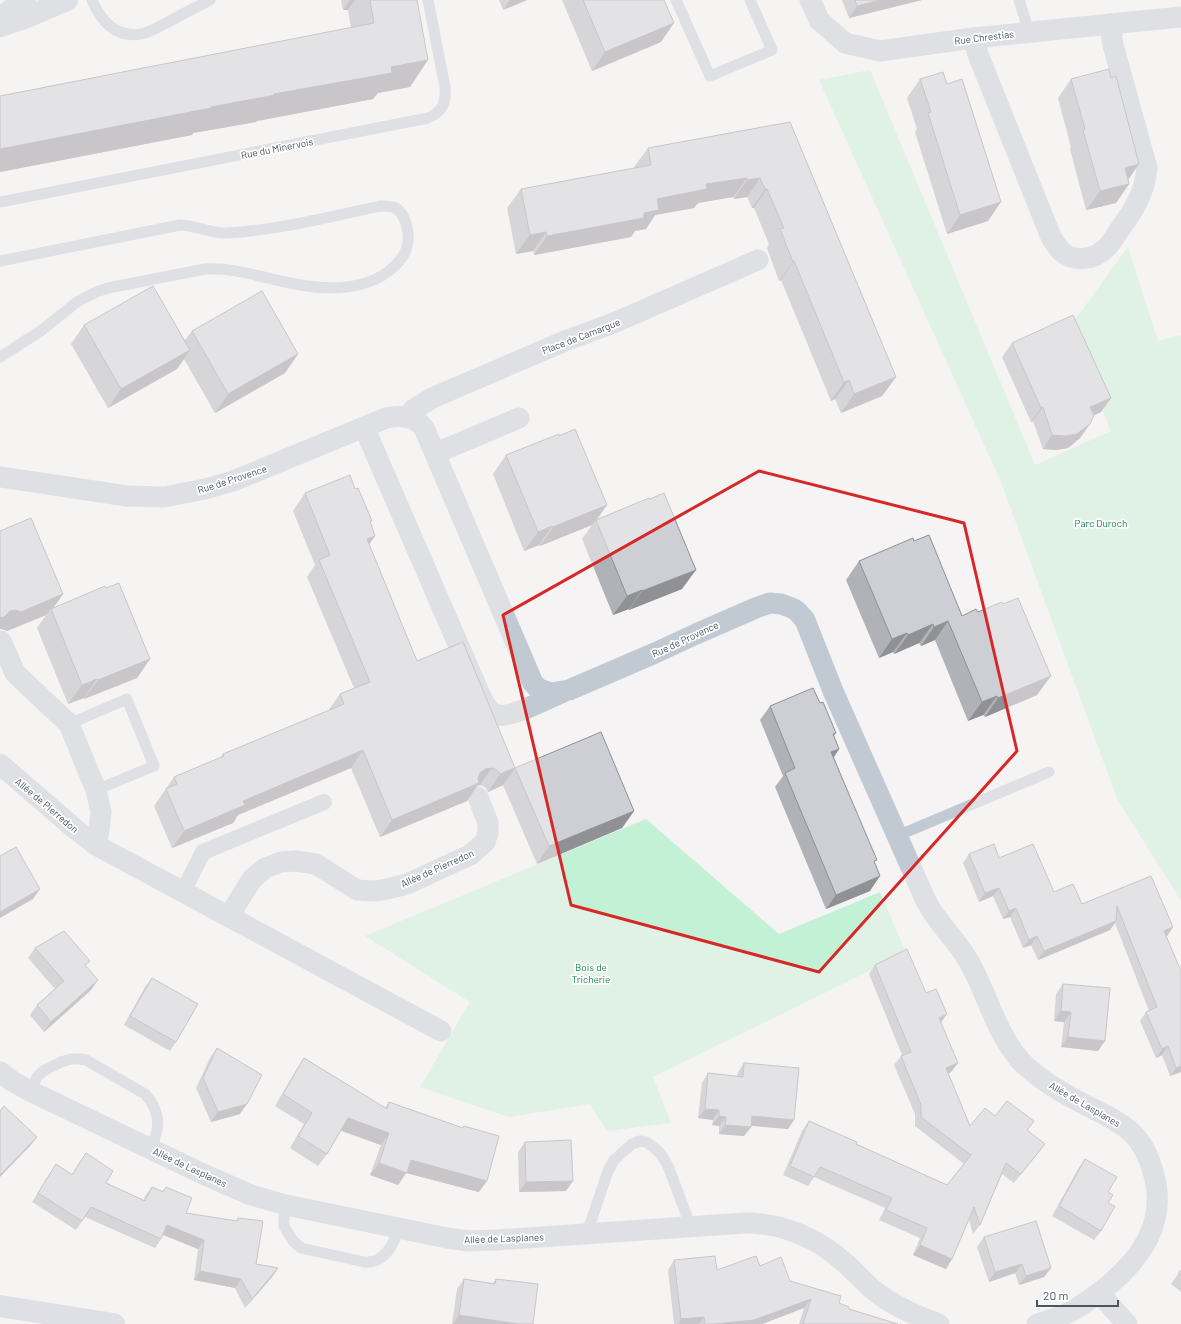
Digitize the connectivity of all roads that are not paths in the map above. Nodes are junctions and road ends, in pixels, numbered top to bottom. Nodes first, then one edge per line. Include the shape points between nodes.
1 (25, 0) edge
2 (66, 0) edge
3 (92, 0) edge
4 (210, 0) edge
5 (428, 0) edge
6 (676, 0) edge
7 (750, 0) edge
8 (810, 0) edge
9 (1020, 0) edge
10 (1181, 17) edge
11 (0, 18) edge
12 (1110, 24) junction
13 (0, 26) edge
14 (1029, 32) junction
15 (973, 38) junction
16 (0, 202) edge
17 (758, 260) dead end
18 (0, 261) edge
19 (1, 353) edge
20 (409, 418) junction
21 (519, 418) dead end
22 (364, 427) junction
23 (436, 454) junction
24 (0, 476) edge
25 (1, 641) edge
26 (569, 690) junction
27 (69, 724) junction
28 (0, 764) edge
29 (1049, 772) dead end
30 (96, 790) junction
31 (478, 797) edge
32 (324, 802) dead end
33 (897, 836) junction
34 (96, 845) junction
35 (916, 880) joint
36 (183, 892) junction
37 (229, 916) junction
38 (441, 1031) dead end
39 (0, 1072) edge
40 (30, 1090) junction
41 (150, 1149) junction
42 (286, 1205) junction
43 (691, 1227) junction
44 (399, 1228) junction
45 (587, 1233) junction
46 (1099, 1293) junction
47 (0, 1306) edge
48 (36, 1318) edge
49 (114, 1324) edge
50 (938, 1324) edge
51 (1037, 1324) edge
52 (1127, 1324) edge

1 - 11 street
2 - 13 street
3 - 4 lane via 103,20 110,26 120,32 141,34
5 - 16 lane, Rue du Minervois via 446,94 444,106 435,116
6 - 7 lane via 710,76 772,50
8 - 15 street, Rue Chrestias via 819,20 845,43 880,51
9 - 14 lane
10 - 12 street, Rue Chrestias
12 - 14 street, Rue Chrestias
12 - 15 street via 1113,45 1147,168 1146,180 1132,212 1106,249 1090,258 1071,257 1057,246 1051,237
14 - 15 street, Rue Chrestias
17 - 20 street, Place de Camargue via 432,398 413,410
18 - 19 lane via 180,225 225,233 263,230 380,206 398,210 406,224 408,235 405,251 391,270 377,279 361,284 317,287 235,270 198,270 96,292 77,302 42,330
20 - 22 street, Rue de Provence via 392,417
20 - 23 street, Rue de Provence via 418,421 424,428
21 - 23 street
22 - 24 street, Rue de Provence via 233,481 164,497 127,496
22 - 26 street via 487,708 494,714 509,715
23 - 26 street, Rue de Provence via 533,683 539,689 551,693
25 - 27 street via 15,674
26 - 33 street, Rue de Provence via 758,607 776,603 785,605 797,611 805,620 833,691
27 - 30 street
27 - 30 lane via 127,699 154,766
28 - 34 street, Allée de Pierredon
29 - 33 lane
30 - 34 street via 101,812
31 - 37 street, Allée de Pierredon via 488,823 488,833 485,842 470,855 407,884 373,891 357,890 316,864 281,862 265,868 252,879
32 - 36 street via 203,852
33 - 35 street, Rue de Provence
34 - 36 street, Allée de Pierredon
35 - 46 street, Allée de Lasplanes via 931,912 968,959 1001,1032 1020,1059 1036,1075 1124,1127 1139,1141 1150,1161 1158,1195 1151,1233 1140,1254 1114,1282
36 - 37 street, Allée de Pierredon
37 - 38 street, Allée de Pierredon
39 - 40 street, Allée de Lasplanes
40 - 41 street, Allée de Lasplanes
40 - 41 lane via 43,1071 71,1059 86,1060 151,1100 158,1124
41 - 42 street, Allée de Lasplanes via 251,1195
42 - 44 street, Allée de Lasplanes
42 - 44 lane via 284,1226 301,1248 364,1262 370,1263 381,1258 394,1243
43 - 45 street, Allée de Lasplanes
43 - 45 lane via 661,1154 646,1142 640,1141 632,1144 614,1160
43 - 50 street, Allée de Lasplanes via 757,1223 793,1232 833,1253 875,1292 890,1302
44 - 45 street, Allée de Lasplanes via 469,1241
46 - 51 street, Allée de Lasplanes via 1066,1314
46 - 52 street
47 - 48 main road
48 - 49 main road

